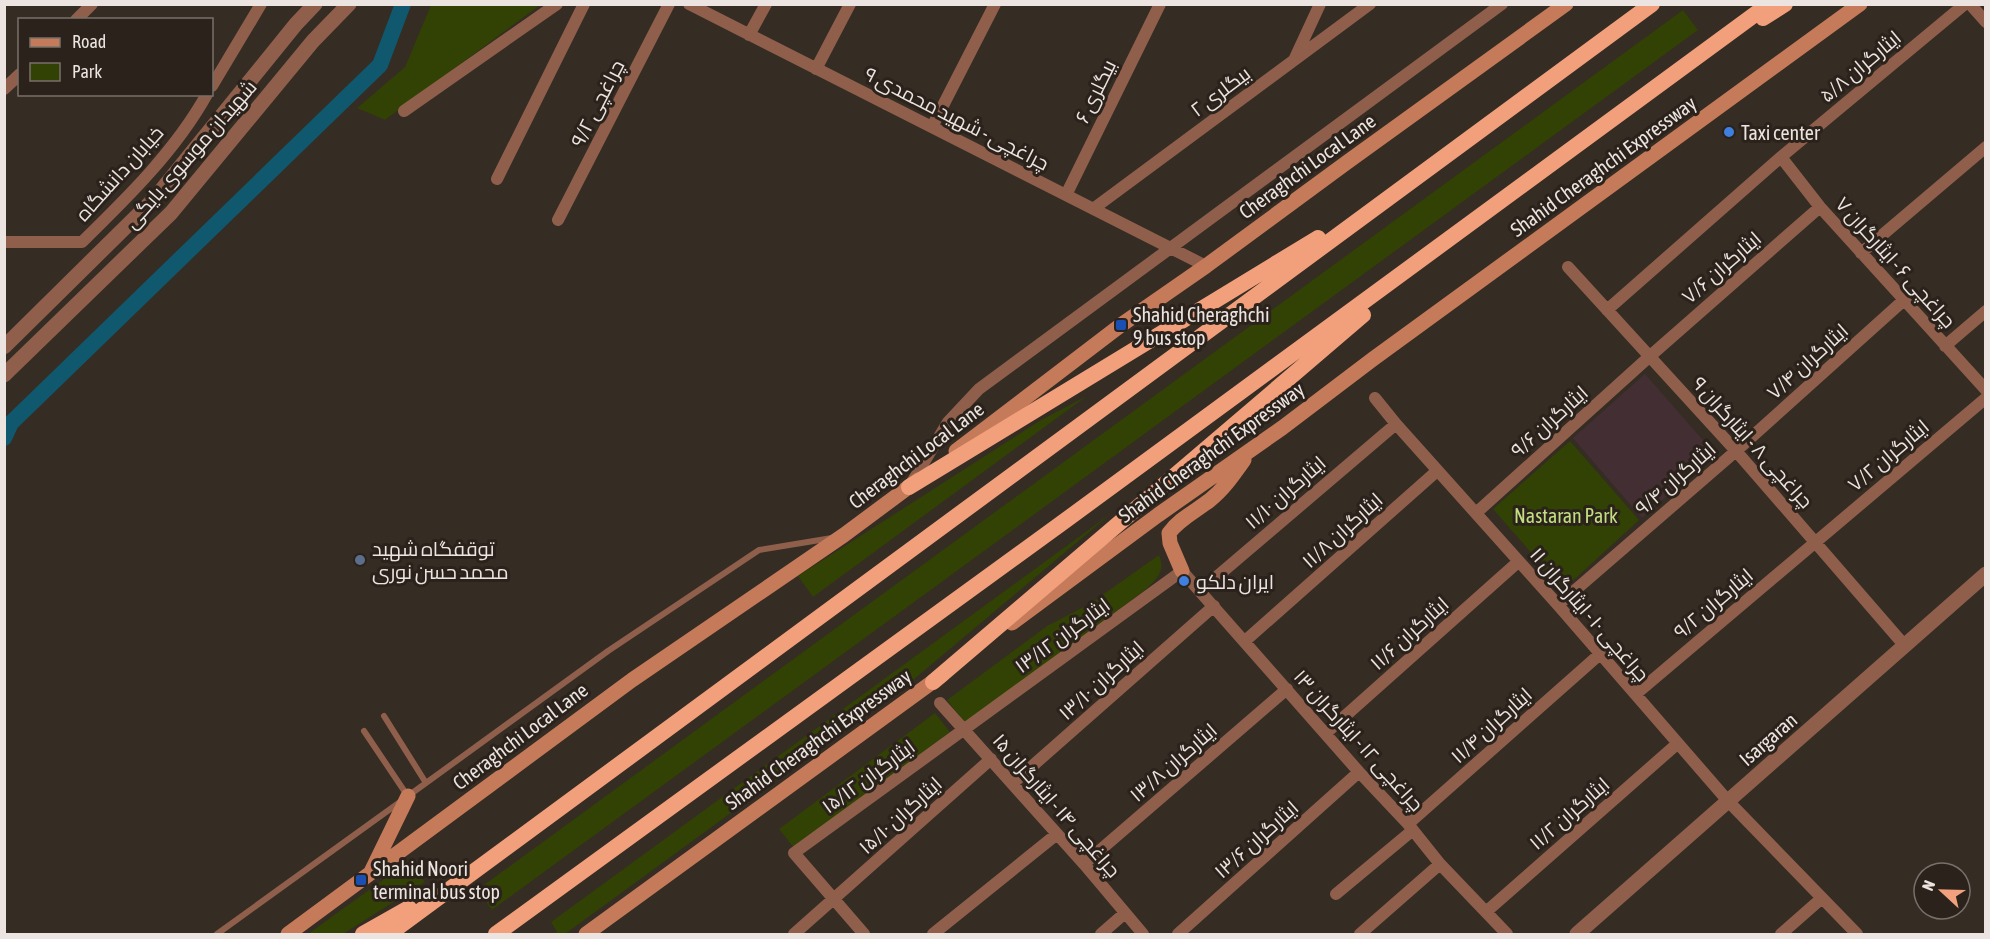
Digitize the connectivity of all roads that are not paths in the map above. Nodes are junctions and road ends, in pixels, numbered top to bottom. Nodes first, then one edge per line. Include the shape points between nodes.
1 (92, 4) edge
2 (261, 4) edge
3 (315, 4) edge
4 (349, 4) edge
5 (557, 4) edge
6 (584, 4) edge
7 (669, 4) edge
8 (689, 4) edge
9 (766, 4) edge
10 (850, 4) edge
11 (995, 4) edge
12 (1160, 4) edge
13 (1370, 4) edge
14 (1502, 4) edge
15 (1566, 4) edge
16 (1652, 4) edge
17 (1769, 4) edge
18 (1785, 4) edge
19 (1860, 4) edge
20 (1965, 4) edge
21 (1970, 4) edge
22 (1317, 6) edge
23 (78, 18) edge
24 (1986, 22) edge
25 (749, 35) junction
26 (1698, 58) junction
27 (1295, 59) junction
28 (816, 69) junction
29 (18, 76) edge
30 (213, 85) edge
31 (4, 89) edge
32 (206, 96) edge
33 (404, 111) dead end
34 (932, 127) junction
35 (1986, 147) edge
36 (1781, 157) junction
37 (497, 179) dead end
38 (1412, 181) junction
39 (1066, 195) junction
40 (1820, 207) junction
41 (1093, 209) junction
42 (558, 220) dead end
43 (1465, 228) junction
44 (4, 242) edge
45 (1171, 248) junction
46 (1861, 253) junction
47 (1206, 266) junction
48 (1568, 267) dead end
49 (1904, 300) junction
50 (1606, 310) junction
51 (1986, 310) edge
52 (1945, 346) junction
53 (4, 347) edge
54 (1649, 357) junction
55 (4, 375) edge
56 (1986, 390) edge
57 (1376, 398) dead end
58 (1986, 398) edge
59 (1396, 424) junction
60 (1736, 451) junction
61 (1249, 452) junction
62 (1437, 471) junction
63 (909, 487) junction
64 (1476, 513) junction
65 (844, 535) junction
66 (1816, 542) junction
67 (1518, 562) junction
68 (1182, 571) junction
69 (1986, 574) edge
70 (1200, 591) junction
71 (1558, 605) junction
72 (1214, 606) junction
73 (1245, 641) junction
74 (1905, 646) junction
75 (1600, 654) junction
76 (933, 682) junction
77 (1287, 689) junction
78 (1636, 694) junction
79 (940, 703) dead end
80 (384, 716) dead end
81 (964, 730) junction
82 (364, 731) dead end
83 (1326, 733) junction
84 (1677, 744) junction
85 (991, 759) junction
86 (1359, 772) junction
87 (426, 783) junction
88 (1014, 783) junction
89 (408, 796) junction
90 (1728, 801) junction
91 (1410, 827) junction
92 (1057, 834) junction
93 (485, 864) junction
94 (1084, 864) junction
95 (1440, 864) junction
96 (369, 874) junction
97 (1336, 894) dead end
98 (1822, 898) junction
99 (834, 899) junction
100 (1486, 911) junction
101 (1125, 913) junction
102 (218, 934) edge
103 (288, 934) edge
104 (363, 934) edge
105 (389, 934) edge
106 (496, 934) edge
107 (586, 934) edge
108 (794, 934) edge
109 (864, 934) edge
110 (933, 934) edge
111 (1101, 934) edge
112 (1143, 934) edge
113 (1178, 934) edge
114 (1360, 934) edge
115 (1507, 934) edge
116 (1577, 934) edge
117 (1781, 934) edge
118 (1857, 934) edge

1 - 23 street
2 - 30 street
3 - 53 street, شهیدان موسوی بایگی via 155,198
4 - 55 street, شهیدان موسوی بایگی via 313,41 171,213
5 - 33 street
6 - 37 street
7 - 42 street, ۹/۲ چراغچی
8 - 25 street, ۹ چراغچی - شهید محمدی
9 - 25 street
10 - 28 street
11 - 34 street
12 - 39 street, بیگلری ۶
13 - 27 street, بیگلری ۲
14 - 45 street
15 - 47 main road, Cheraghchi Local Lane
16 - 38 highway
17 - 26 highway
18 - 26 highway
19 - 61 main road, Shahid Cheraghchi Expressway
20 - 36 street, ایثارگران ۵/۸
21 - 24 street
22 - 27 street
25 - 28 street, ۹ چراغچی - شهید محمدی
26 - 43 highway, Shahid Cheraghchi Expressway
27 - 41 street, بیگلری ۲
28 - 34 street, ۹ چراغچی - شهید محمدی
29 - 31 street
32 - 44 street, خیابان دانشگاه via 192,121 164,155 82,242
34 - 39 street, ۹ چراغچی - شهید محمدی
35 - 46 street
36 - 40 street, چراغچی ۶ - ایثارگران ۷
36 - 50 street, ایثارگران ۵/۸
38 - 63 highway
38 - 93 highway
39 - 41 street, ۹ چراغچی - شهید محمدی
40 - 46 street, چراغچی ۶ - ایثارگران ۷
40 - 54 street, ایثارگران ۷/۶
41 - 45 street, ۹ چراغچی - شهید محمدی
43 - 76 highway
43 - 106 highway, Shahid Cheraghchi Expressway
45 - 47 street, ۹ چراغچی - شهید محمدی
45 - 63 street via 980,389 948,422
46 - 49 street, چراغچی ۶ - ایثارگران ۷
47 - 63 main road, Cheraghchi Local Lane via 1121,325
48 - 50 street, چراغچی ۸ - ایثارگران ۹
49 - 52 street, چراغچی ۶ - ایثارگران ۷
49 - 60 street, ایثارگران ۷/۴
50 - 54 street, چراغچی ۸ - ایثارگران ۹
51 - 52 street
52 - 56 street, چراغچی ۶ - ایثارگران ۷
54 - 60 street, چراغچی ۸ - ایثارگران ۹
54 - 64 street, ایثارگران ۹/۶
57 - 59 street, چراغچی ۱۰ - ایثارگران ۱۱
58 - 66 street, ایثارگران ۷/۲
59 - 62 street, چراغچی ۱۰ - ایثارگران ۱۱
59 - 70 street, ایثارگران ۱۱/۱۰
60 - 66 street, چراغچی ۸ - ایثارگران ۹
60 - 71 street, ایثارگران ۹/۴
61 - 68 main road via 1212,499 1168,533
61 - 76 main road, Shahid Cheraghchi Expressway
62 - 64 street, چراغچی ۱۰ - ایثارگران ۱۱
62 - 73 street, ایثارگران ۱۱/۸
63 - 65 main road, Cheraghchi Local Lane
64 - 67 street, چراغچی ۱۰ - ایثارگران ۱۱
65 - 87 lane via 759,550 608,651
65 - 96 main road, Cheraghchi Local Lane via 632,680
66 - 74 street, چراغچی ۸ - ایثارگران ۹
66 - 78 street, ایثارگران ۹/۲
67 - 71 street, چراغچی ۱۰ - ایثارگران ۱۱
67 - 83 street, ایثارگران ۱۱/۶
68 - 70 street, چراغچی ۱۲ - ایثارگران ۱۳
68 - 81 street, ایثارگران ۱۳/۱۲
69 - 74 street, Isargaran
70 - 72 street, چراغچی ۱۲ - ایثارگران ۱۳
71 - 75 street, چراغچی ۱۰ - ایثارگران ۱۱
72 - 73 street, چراغچی ۱۲ - ایثارگران ۱۳
72 - 88 street, ایثارگران ۱۳/۱۰
73 - 77 street, چراغچی ۱۲ - ایثارگران ۱۳
74 - 90 street, Isargaran
75 - 78 street, چراغچی ۱۰ - ایثارگران ۱۱
75 - 91 street, ایثارگران ۱۱/۴
76 - 107 main road, Shahid Cheraghchi Expressway
77 - 83 street, چراغچی ۱۲ - ایثارگران ۱۳
77 - 94 street, ایثارگران ۱۳/۸
78 - 84 street, چراغچی ۱۰ - ایثارگران ۱۱
79 - 81 street, چراغچی ۱۴ - ایثارگران ۱۵
80 - 87 lane
81 - 85 street, چراغچی ۱۴ - ایثارگران ۱۵
81 - 99 street, ایثارگران ۱۵/۱۲ via 794,853
82 - 89 lane
83 - 86 street, چراغچی ۱۲ - ایثارگران ۱۳
84 - 90 street, چراغچی ۱۰ - ایثارگران ۱۱
84 - 100 street, ایثارگران ۱۱/۲
85 - 88 street, چراغچی ۱۴ - ایثارگران ۱۵
85 - 99 street, ایثارگران ۱۵/۱۰
86 - 91 street, چراغچی ۱۲ - ایثارگران ۱۳
86 - 113 street, ایثارگران ۱۳/۶
87 - 89 lane
88 - 92 street, چراغچی ۱۴ - ایثارگران ۱۵
89 - 96 main road
89 - 102 lane
90 - 98 street, چراغچی ۱۰ - ایثارگران ۱۱
90 - 116 street, Isargaran
91 - 95 street, چراغچی ۱۲ - ایثارگران ۱۳
91 - 97 street, ایثارگران ۱۱/۴
92 - 94 street, چراغچی ۱۴ - ایثارگران ۱۵
92 - 110 street
93 - 104 highway
93 - 105 highway
94 - 101 street, چراغچی ۱۴ - ایثارگران ۱۵
95 - 100 street, چراغچی ۱۲ - ایثارگران ۱۳
95 - 114 street
96 - 103 main road, Cheraghchi Local Lane
98 - 117 street
98 - 118 street, چراغچی ۱۰ - ایثارگران ۱۱
99 - 108 street, ایثارگران ۱۵/۱۰
99 - 109 street
100 - 115 street, چراغچی ۱۲ - ایثارگران ۱۳
101 - 111 street
101 - 112 street, چراغچی ۱۴ - ایثارگران ۱۵

